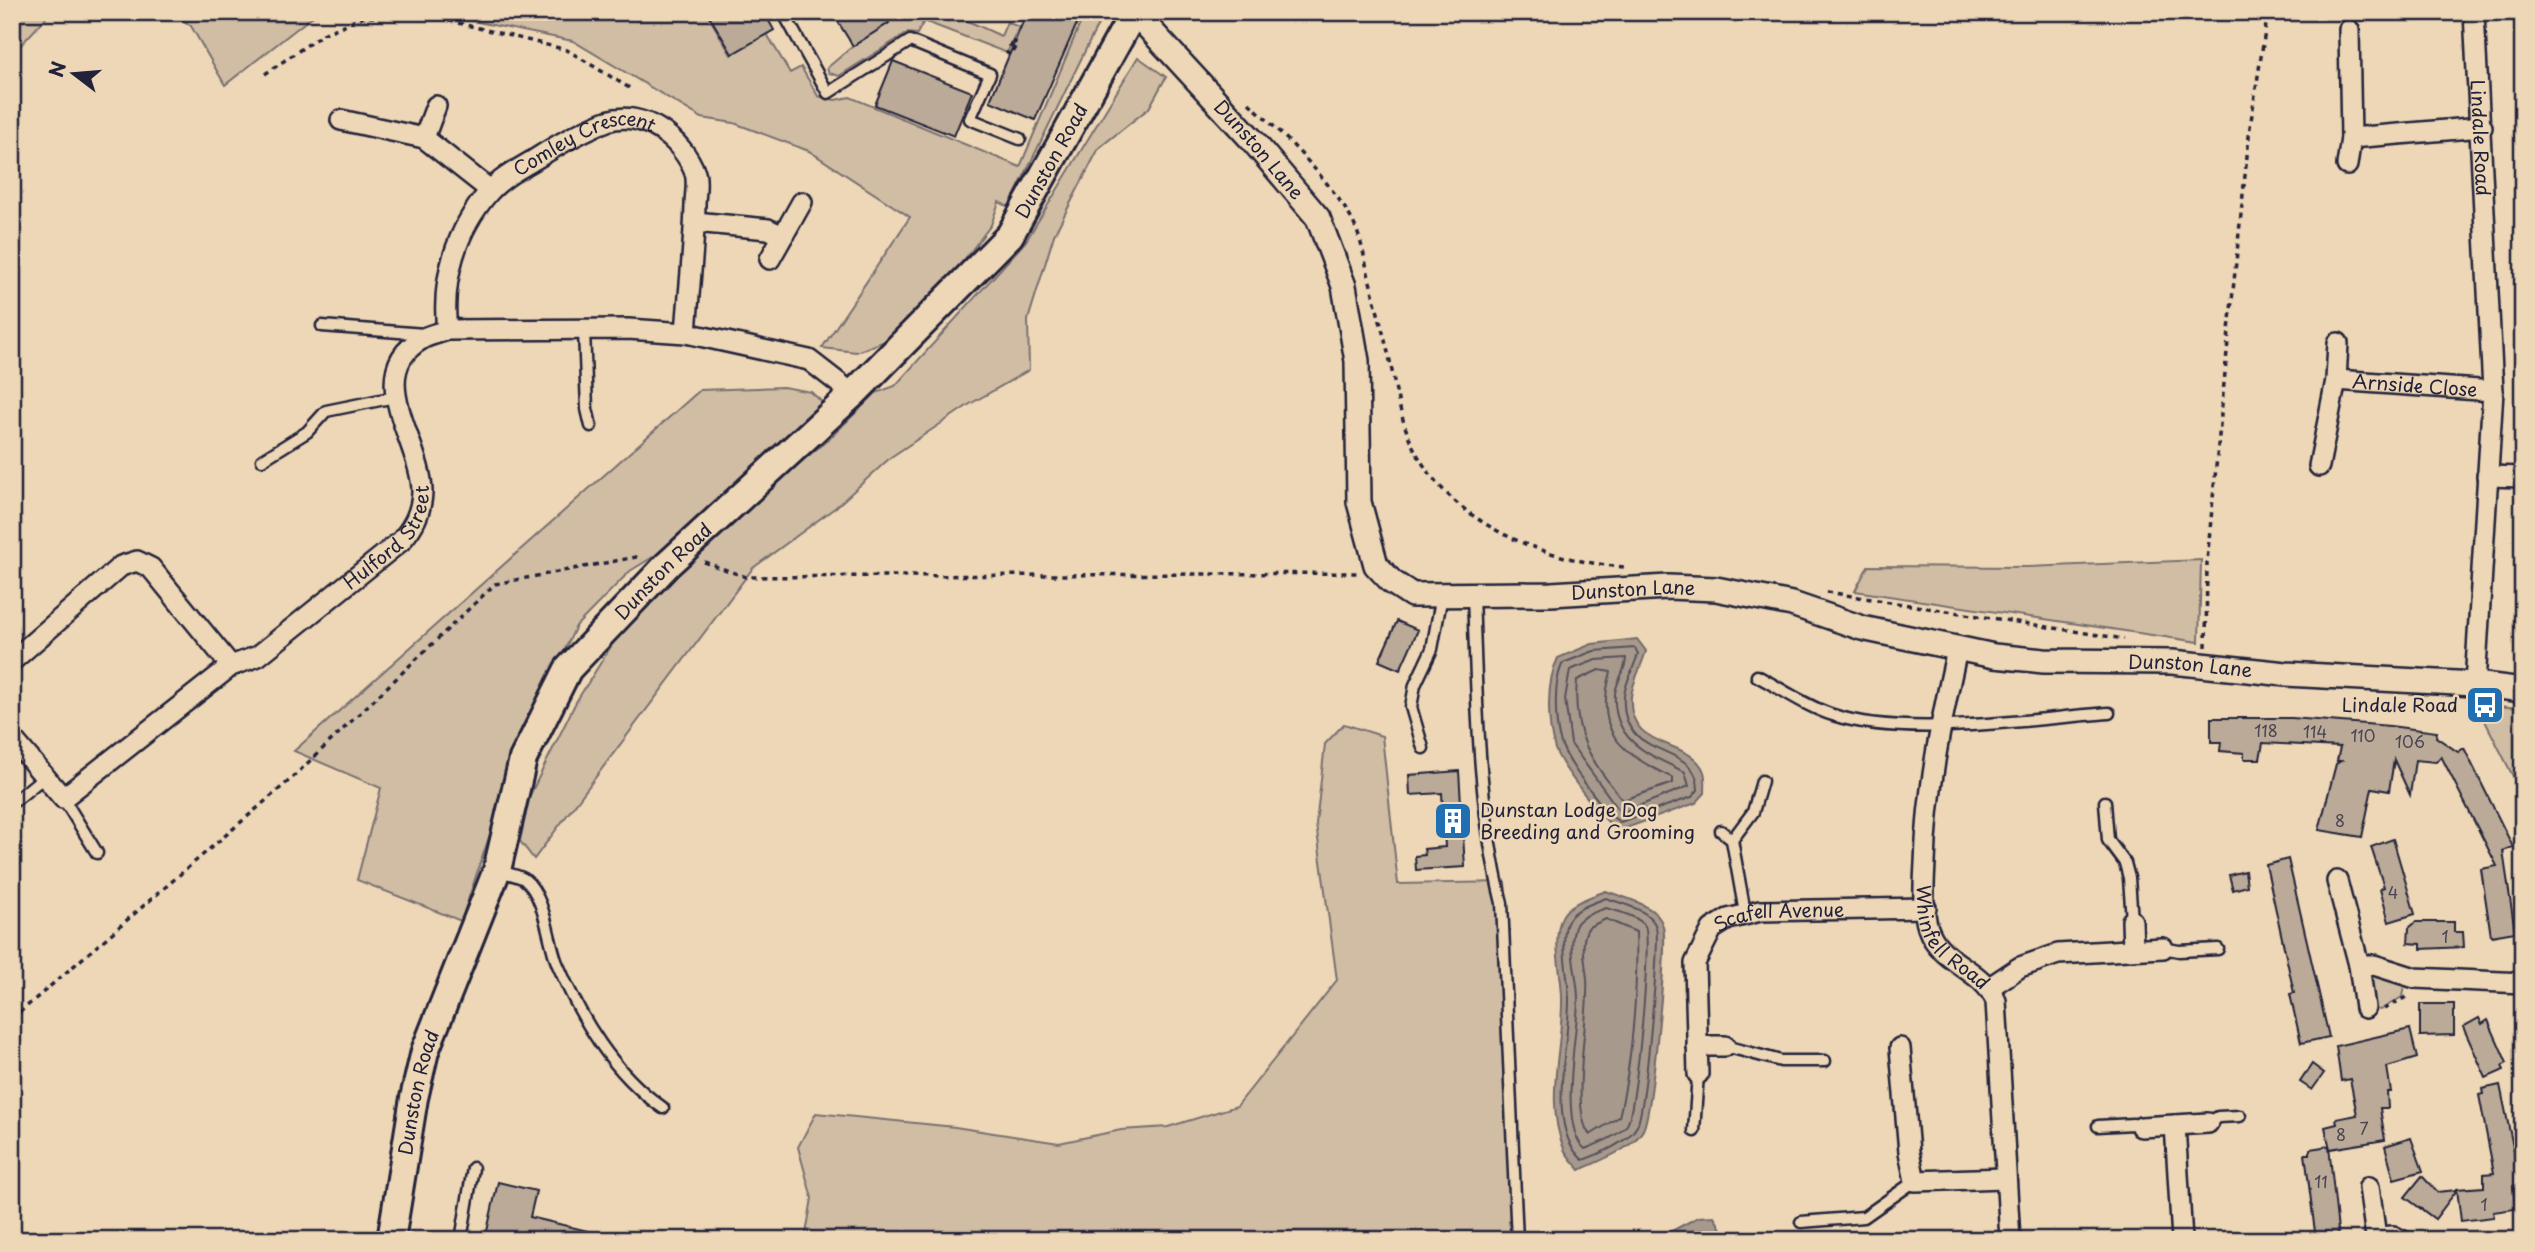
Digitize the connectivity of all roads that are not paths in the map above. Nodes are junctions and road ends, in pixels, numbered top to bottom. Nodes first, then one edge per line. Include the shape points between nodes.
1 (783, 12) edge
2 (1134, 12) edge
3 (2474, 12) edge
4 (2349, 30) dead end
5 (436, 106) dead end
6 (341, 120) dead end
7 (2482, 127) junction
8 (424, 138) junction
9 (2351, 138) junction
10 (1020, 139) dead end
11 (2347, 165) dead end
12 (490, 190) junction
13 (802, 202) dead end
14 (695, 222) junction
15 (783, 236) junction
16 (770, 259) dead end
17 (322, 326) dead end
18 (584, 330) junction
19 (441, 332) junction
20 (686, 332) junction
21 (2339, 343) dead end
22 (2336, 380) junction
23 (2493, 391) junction
24 (853, 394) junction
25 (395, 397) junction
26 (591, 426) dead end
27 (262, 460) dead end
28 (2319, 466) dead end
29 (2487, 476) junction
30 (2523, 477) edge
31 (1442, 594) junction
32 (1473, 594) junction
33 (1957, 650) junction
34 (12, 661) edge
35 (231, 666) junction
36 (1757, 676) dead end
37 (2474, 684) junction
38 (2523, 690) edge
39 (2109, 713) dead end
40 (1940, 725) junction
41 (12, 738) edge
42 (1423, 748) dead end
43 (44, 777) junction
44 (1762, 781) dead end
45 (63, 798) junction
46 (12, 803) edge
47 (2105, 803) dead end
48 (1721, 831) dead end
49 (1732, 840) junction
50 (97, 853) dead end
51 (497, 870) junction
52 (2337, 881) dead end
53 (1926, 908) junction
54 (1745, 913) junction
55 (2132, 921) joint
56 (2163, 948) joint
57 (2133, 949) junction
58 (2218, 950) dead end
59 (2359, 965) junction
60 (2523, 983) edge
61 (1990, 987) junction
62 (2365, 1008) road end
63 (1697, 1046) junction
64 (1726, 1046) joint
65 (1900, 1048) dead end
66 (1825, 1061) dead end
67 (1698, 1074) joint
68 (663, 1108) dead end
69 (2240, 1116) dead end
70 (2208, 1123) joint
71 (2175, 1125) junction
72 (2098, 1126) dead end
73 (2141, 1127) joint
74 (1694, 1131) dead end
75 (473, 1168) dead end
76 (2006, 1178) junction
77 (1915, 1181) junction
78 (2369, 1187) dead end
79 (1801, 1222) dead end
80 (2376, 1238) edge
81 (391, 1240) edge
82 (461, 1240) edge
83 (1517, 1240) edge
84 (2010, 1240) edge
85 (2182, 1240) edge
86 (2401, 1240) edge

1 - 10 lane via 828,93 910,41 990,74 970,119
2 - 24 main road, Dunston Road via 1010,235
2 - 31 street, Dunston Lane via 1318,218 1344,286 1357,361 1359,502 1376,565 1412,595
3 - 7 street, Lindale Road
4 - 9 street
5 - 8 street
6 - 8 street
7 - 9 street
7 - 23 street, Lindale Road
8 - 12 street
9 - 11 street
12 - 14 street, Comley Crescent via 560,143 627,118 668,134 683,151 696,175
12 - 19 street, Comley Crescent via 459,240 449,268
13 - 15 street
14 - 15 street via 768,229
14 - 20 street, Comley Crescent
15 - 16 street
17 - 19 lane
18 - 19 street
18 - 20 street
18 - 26 lane
19 - 25 street, Hulford Street via 422,339 407,352 397,372
20 - 24 street via 809,360
21 - 22 street, Arnside Close
22 - 23 street, Arnside Close
22 - 28 street, Arnside Close
23 - 29 street, Lindale Road
24 - 51 main road, Dunston Road via 667,565 568,669 523,759
25 - 27 lane via 326,411 307,432
25 - 35 street, Hulford Street via 422,490 413,527 258,656
29 - 30 street
29 - 37 street, Lindale Road
31 - 32 street, Dunston Lane
31 - 42 lane via 1432,649 1415,685 1411,707
32 - 33 street, Dunston Lane via 1716,589 1791,604 1862,628
32 - 83 lane via 1479,739 1492,862 1502,903
33 - 37 street, Dunston Lane via 2044,662 2172,662 2286,674
33 - 40 street, Whinfell Road
34 - 35 street via 121,566 137,561 151,568
35 - 45 street, Hulford Street
36 - 40 lane via 1831,715 1893,725
37 - 38 street, Dunston Lane
39 - 40 lane
40 - 53 street, Whinfell Road via 1926,816
41 - 43 street
43 - 45 street
43 - 46 lane
44 - 49 lane via 1753,812
45 - 50 lane
47 - 55 lane via 2108,840 2125,863
48 - 49 lane
49 - 54 lane
51 - 68 lane via 524,879 540,904 556,961 583,1017 635,1087
51 - 81 main road, Dunston Road via 425,1051
52 - 59 street
53 - 54 street, Scafell Avenue
53 - 61 street, Whinfell Road via 1928,928 1949,959
54 - 63 street, Scafell Avenue via 1712,929 1695,963
55 - 57 street
56 - 57 street
56 - 58 lane
57 - 61 street via 2040,958
59 - 60 street via 2424,979
59 - 62 street
61 - 76 street, Whinfell Road via 1997,1012
63 - 64 street
63 - 67 street, Scafell Avenue
64 - 66 lane via 1781,1061
65 - 77 street
67 - 74 lane
69 - 70 lane via 2218,1117
70 - 71 street
71 - 73 street
71 - 85 street
72 - 73 lane
75 - 82 lane
76 - 77 street
76 - 84 street, Whinfell Road
77 - 79 lane via 1864,1217
78 - 80 street
80 - 86 street

